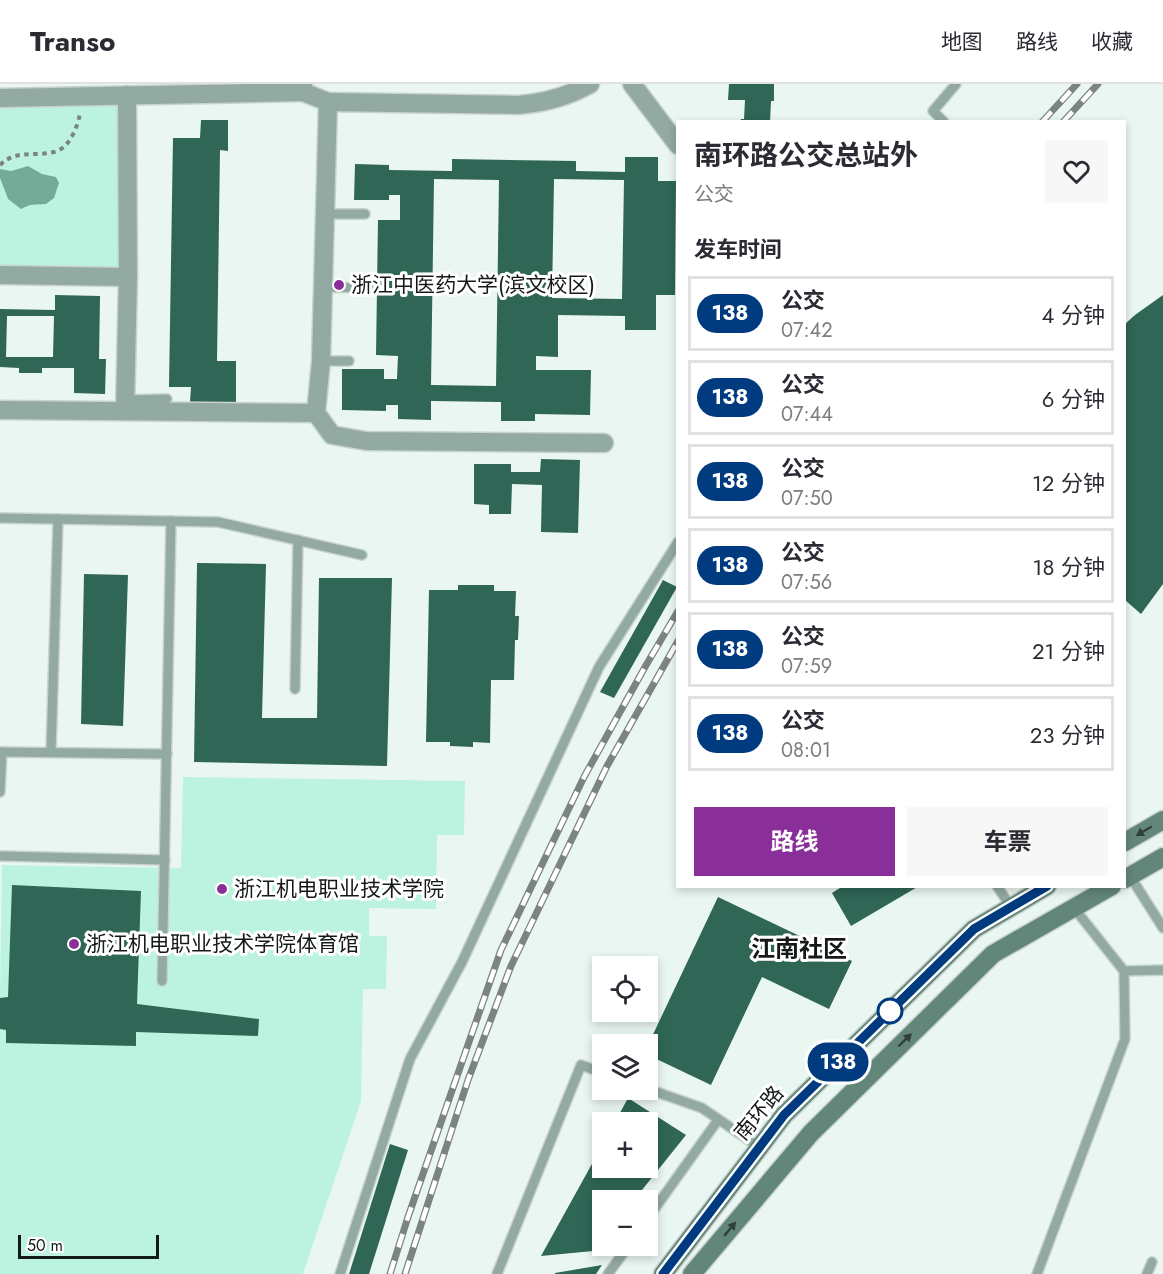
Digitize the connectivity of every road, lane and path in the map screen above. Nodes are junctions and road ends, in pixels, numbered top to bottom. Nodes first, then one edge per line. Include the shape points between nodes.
1 (590, 84) edge
2 (632, 84) edge
3 (956, 84) edge
4 (303, 88) edge
5 (27, 91) edge
6 (127, 95) junction
7 (84, 96) junction
8 (0, 98) edge
9 (328, 102) junction
10 (942, 120) edge
11 (676, 142) edge
12 (0, 165) edge
13 (325, 214) junction
14 (365, 214) dead end
15 (0, 275) edge
16 (128, 277) junction
17 (323, 286) junction
18 (369, 288) dead end
19 (321, 360) junction
20 (349, 361) dead end
21 (167, 399) dead end
22 (125, 406) junction
23 (0, 410) edge
24 (316, 413) junction
25 (604, 443) dead end
26 (0, 518) edge
27 (58, 519) junction
28 (171, 521) junction
29 (298, 540) junction
30 (676, 545) edge
31 (362, 555) dead end
32 (295, 689) dead end
33 (1, 752) edge
34 (51, 752) junction
35 (167, 754) junction
36 (0, 792) edge
37 (1163, 820) edge
38 (1126, 841) edge
39 (0, 856) edge
40 (1163, 857) edge
41 (165, 860) junction
42 (1128, 877) edge
43 (998, 888) edge
44 (1044, 888) edge
45 (1109, 888) edge
46 (1011, 907) junction
47 (1074, 908) junction
48 (1163, 928) edge
49 (1163, 970) edge
50 (1124, 972) junction
51 (162, 981) dead end
52 (592, 1069) edge
53 (658, 1093) edge
54 (718, 1120) junction
55 (759, 1147) junction
56 (658, 1204) edge
57 (621, 1256) edge
58 (1152, 1262) dead end
59 (340, 1274) edge
60 (498, 1274) edge
61 (608, 1274) edge
62 (663, 1274) edge
63 (692, 1274) edge
64 (1038, 1274) edge
65 (1147, 1274) edge

1 - 9 street via 557,99 528,104
2 - 11 street
3 - 10 lane via 933,111
4 - 6 street
4 - 9 street
5 - 7 street
5 - 8 street
6 - 7 street
6 - 16 street
7 - 12 path via 69,141 56,152 25,154
9 - 13 street
13 - 14 lane
13 - 17 street
15 - 16 street
16 - 22 street
17 - 18 lane
17 - 19 street
19 - 20 lane
19 - 24 street
21 - 22 lane
22 - 23 street
22 - 24 street
24 - 25 street via 332,435 366,441
26 - 27 lane
27 - 28 lane
27 - 34 lane
28 - 29 lane via 218,522
28 - 35 lane
29 - 31 lane
29 - 32 lane
30 - 59 lane via 599,667 462,962 410,1059
33 - 34 lane
33 - 36 lane
34 - 35 lane
35 - 41 lane
37 -> 38 main road
39 - 41 lane
40 - 42 main road
41 - 51 lane
42 - 48 lane
43 - 46 lane
44 - 46 main road, 南环路
45 - 47 main road
46 - 55 main road, 南环路 via 974,929 784,1115
47 - 50 lane
63 -> 47 main road via 811,1132 993,954
49 - 50 lane
50 - 64 lane via 1125,1039
52 - 60 lane via 581,1065
53 - 54 lane via 702,1108
54 - 55 lane
54 - 56 lane
55 - 62 main road, 南环路
57 - 61 lane
58 - 65 lane

